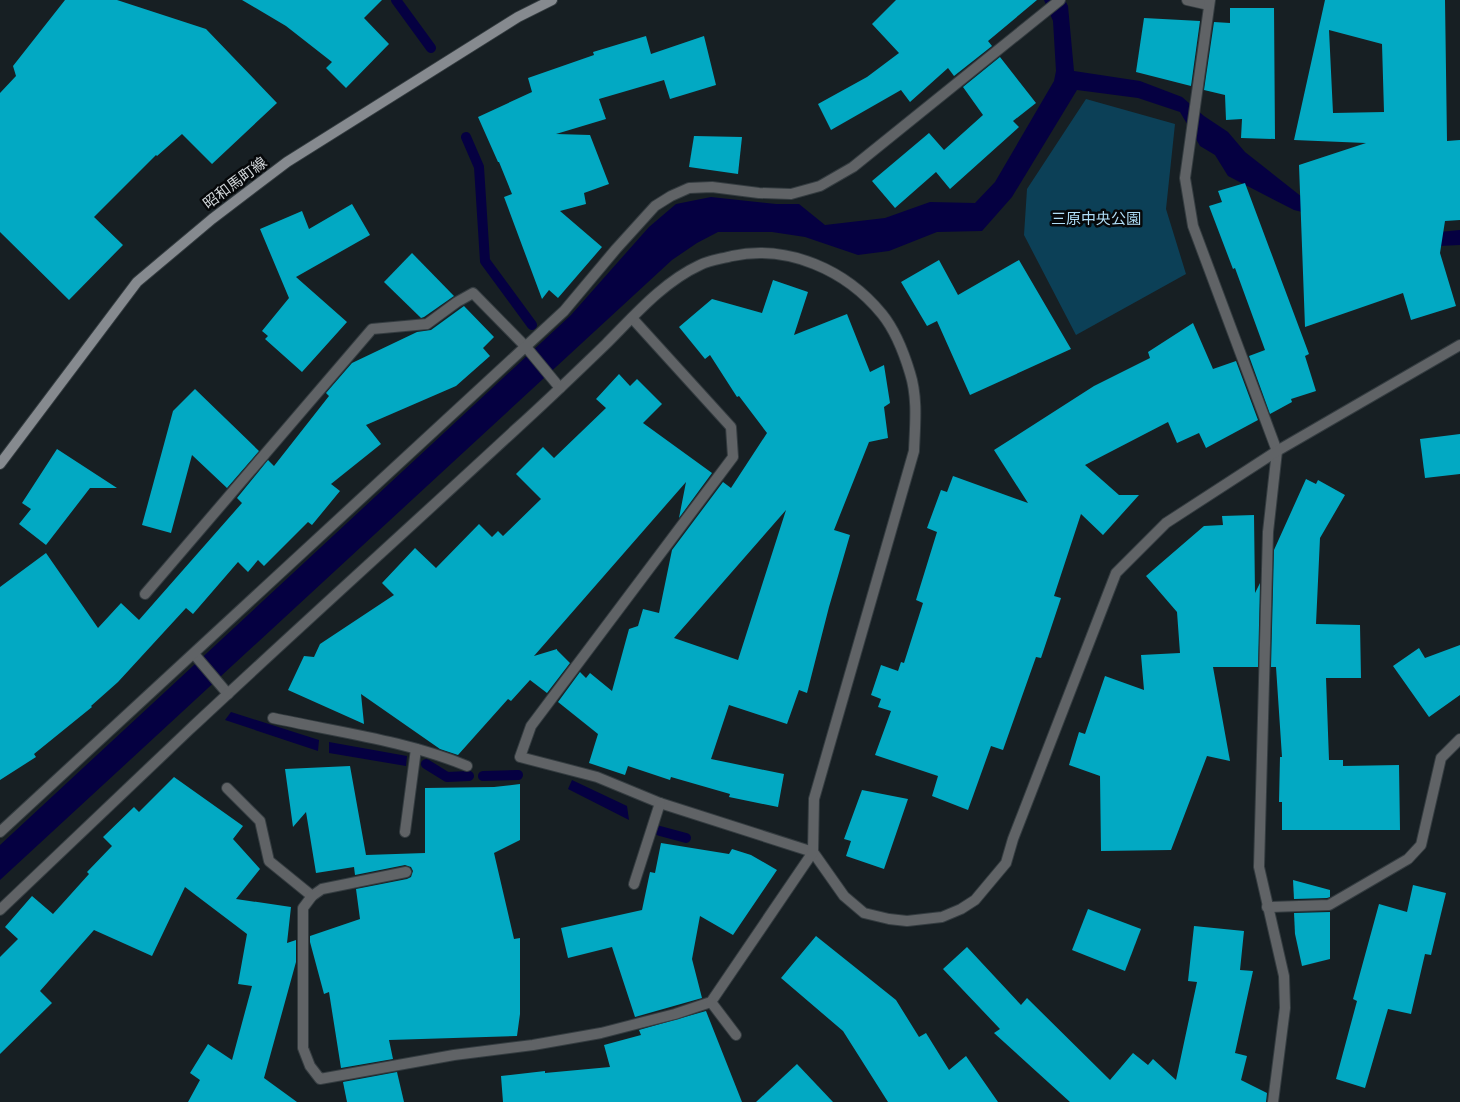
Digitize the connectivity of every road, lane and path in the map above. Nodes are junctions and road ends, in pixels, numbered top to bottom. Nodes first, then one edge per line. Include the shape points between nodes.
1 (1060, 0) edge
2 (1187, 0) edge
3 (547, 1) edge
4 (1209, 2) edge
5 (632, 318) junction
6 (1460, 346) edge
7 (526, 347) junction
8 (560, 388) junction
9 (1277, 452) junction
10 (0, 464) edge
11 (145, 594) dead end
12 (194, 654) junction
13 (228, 694) junction
14 (273, 718) dead end
15 (1460, 739) edge
16 (416, 749) junction
17 (466, 766) dead end
18 (227, 788) dead end
19 (660, 803) junction
20 (0, 832) edge
21 (405, 832) dead end
22 (813, 852) junction
23 (406, 872) dead end
24 (634, 884) dead end
25 (312, 896) junction
26 (1268, 907) junction
27 (0, 910) edge
28 (710, 1002) junction
29 (736, 1036) dead end
30 (1273, 1102) edge

1 - 7 street via 853,166 820,186 791,194 689,188 655,206 564,310
2 - 4 street
3 - 10 main road, 昭和馬町線 via 287,162 137,282
4 - 9 street via 1185,178 1193,226
5 - 8 street
5 - 19 street via 731,428 733,457 532,726 520,757 597,777
5 - 22 street via 663,290 701,264 746,253 786,255 804,259 857,290 883,315 898,341 911,375 916,412 914,451 814,799
6 - 9 street
7 - 8 street
7 - 11 street via 473,293 427,324 372,329
7 - 12 street
8 - 13 street
9 - 22 street via 1166,524 1116,573 1006,863 975,900 942,917 907,921 864,913 844,896
9 - 26 street via 1268,532 1259,818 1259,867
12 - 13 street
12 - 20 street
13 - 27 street
14 - 16 street
15 - 26 street via 1441,758 1421,845 1408,859 1329,905
16 - 17 street
16 - 21 street
18 - 25 street via 260,820 269,861
19 - 22 street
19 - 24 street
22 - 28 street
23 - 25 street via 322,889
25 - 28 street via 303,908 303,1048 310,1066 320,1079 601,1033
26 - 30 street via 1284,976 1285,1008
28 - 29 street

